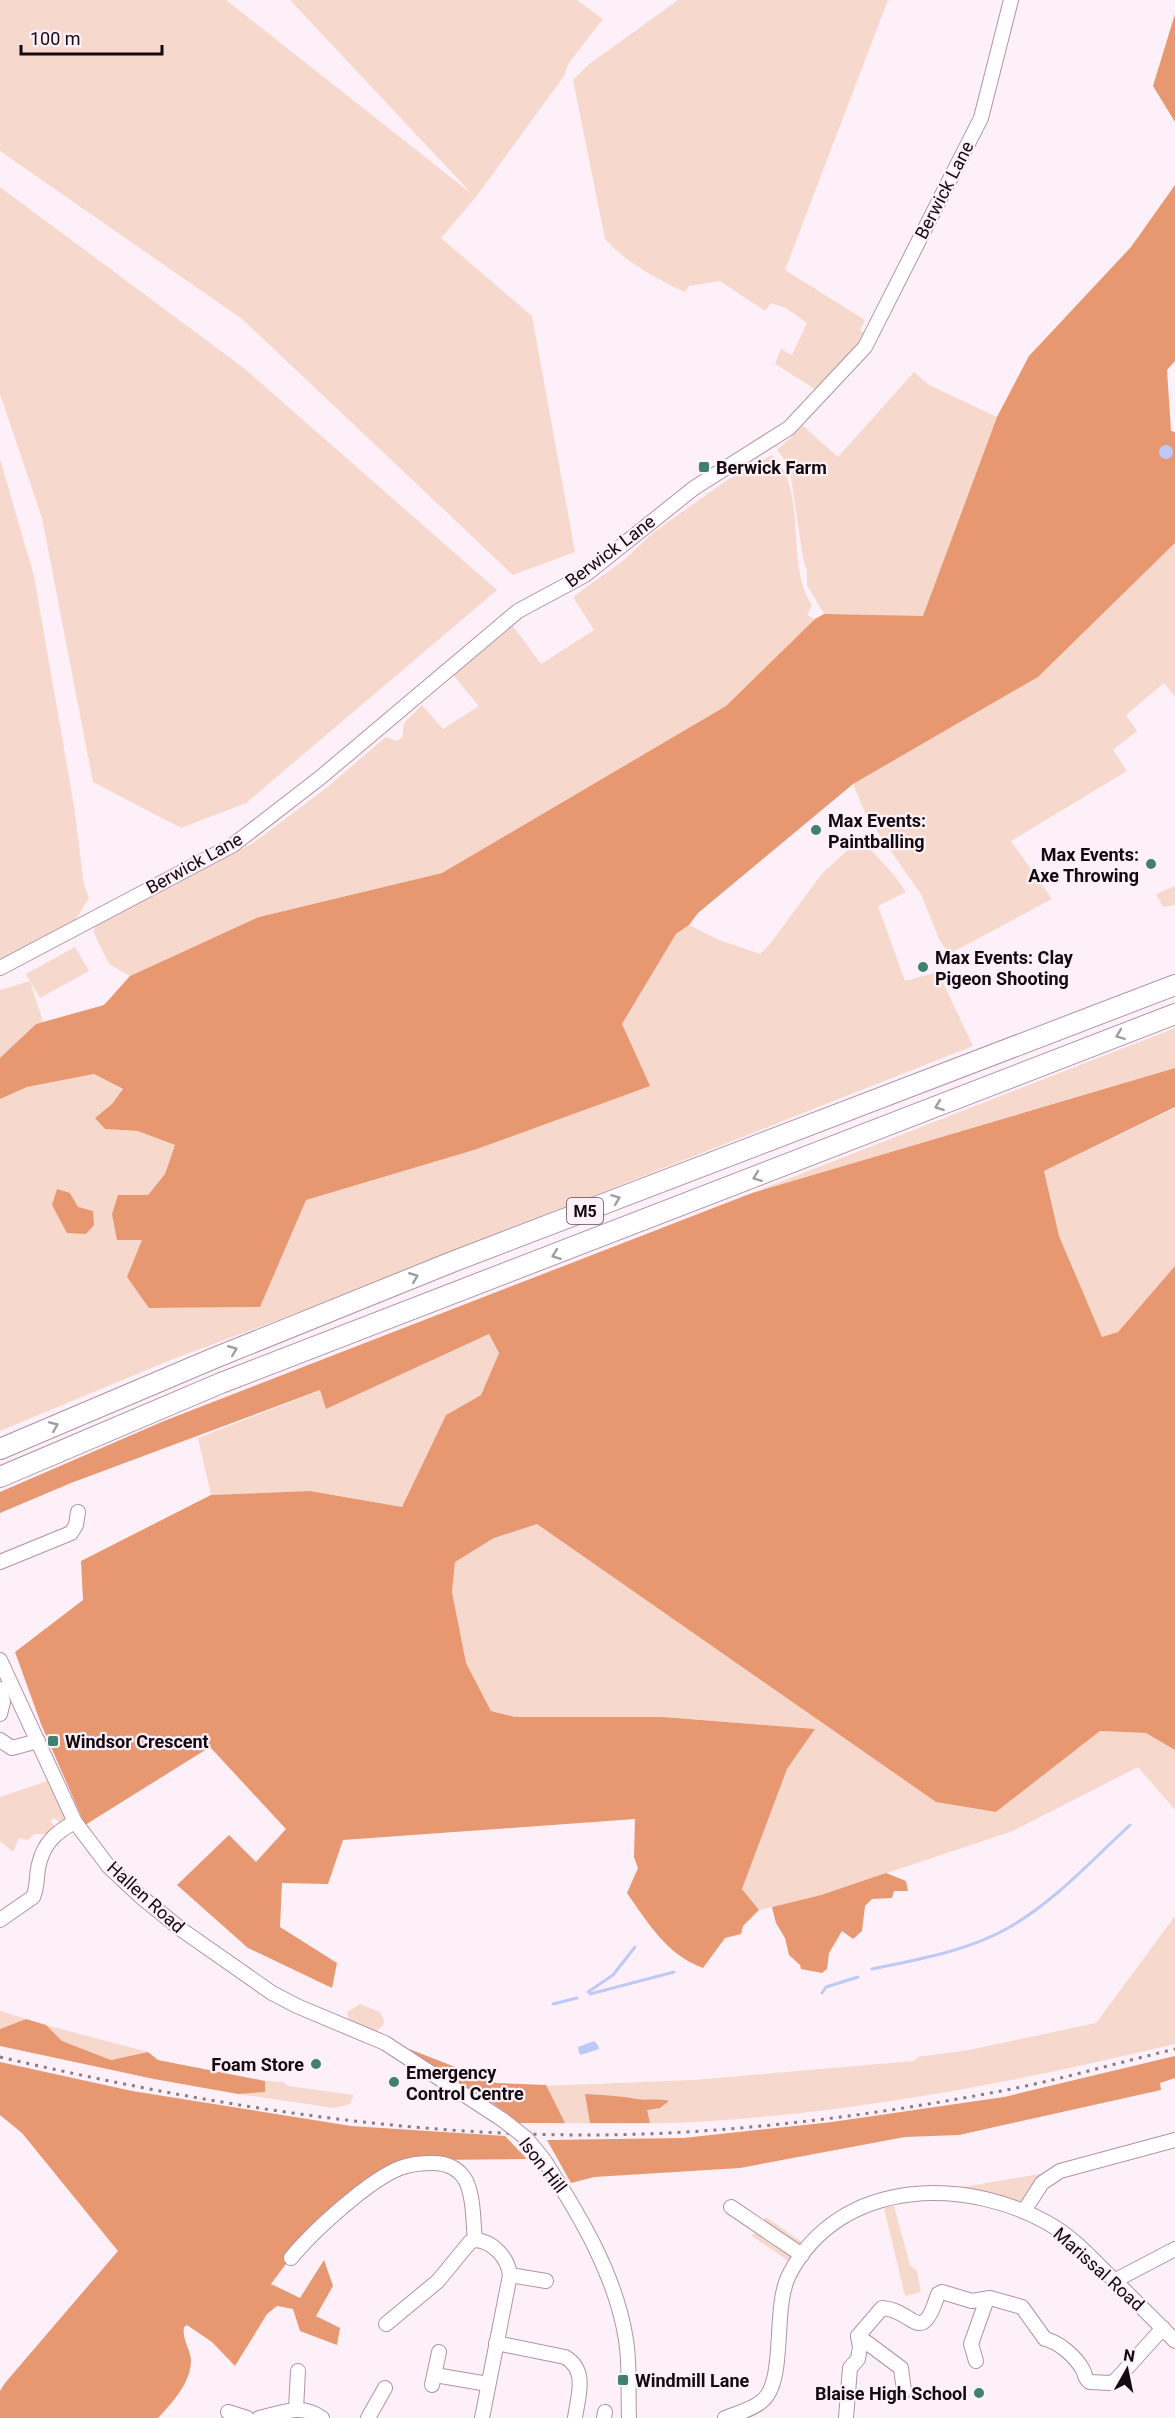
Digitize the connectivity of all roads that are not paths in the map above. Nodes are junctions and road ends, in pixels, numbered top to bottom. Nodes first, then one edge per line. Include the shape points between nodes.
1 (1011, 0) edge
2 (0, 968) edge
3 (1175, 985) edge
4 (1175, 1014) edge
5 (0, 1449) edge
6 (0, 1477) edge
7 (78, 1512) dead end
8 (0, 1562) edge
9 (0, 1660) edge
10 (0, 1689) edge
11 (0, 1714) edge
12 (0, 1740) edge
13 (38, 1741) junction
14 (75, 1822) junction
15 (0, 1920) edge
16 (385, 2043) joint
17 (1175, 2140) edge
18 (731, 2207) dead end
19 (1024, 2211) junction
20 (475, 2240) junction
21 (1175, 2248) edge
22 (802, 2255) junction
23 (291, 2258) dead end
24 (510, 2275) junction
25 (546, 2281) dead end
26 (1114, 2281) junction
27 (987, 2299) junction
28 (386, 2324) dead end
29 (1163, 2328) junction
30 (858, 2336) junction
31 (1175, 2340) edge
32 (496, 2343) junction
33 (439, 2352) dead end
34 (976, 2361) dead end
35 (298, 2371) dead end
36 (488, 2384) junction
37 (385, 2388) dead end
38 (904, 2391) dead end
39 (296, 2409) junction
40 (228, 2412) dead end
41 (247, 2418) edge
42 (260, 2418) edge
43 (322, 2418) edge
44 (368, 2418) edge
45 (482, 2418) edge
46 (575, 2418) edge
47 (629, 2418) edge
48 (725, 2418) edge
49 (846, 2418) edge

1 - 2 street, Berwick Lane via 981,118 865,347 789,428 694,488 585,575 518,611 321,777 233,845
5 -> 3 highway, M5 via 452,1262
4 -> 6 highway, M5 via 221,1383
7 - 8 street via 71,1533
9 - 13 street, Hallen Road
10 - 11 street
12 - 13 street via 12,1748
13 - 14 street, Hallen Road
14 - 15 street via 53,1835 49,1842 39,1865 33,1897
14 - 16 street, Hallen Road via 109,1867 182,1930 280,1997
16 - 47 street, Ison Hill, bridge via 503,2120 526,2138 544,2160 594,2242 625,2332
17 - 19 street via 1060,2171 1042,2183
18 - 22 street
19 - 22 street, Marissal Road via 963,2195 934,2193 893,2198 846,2213 821,2232
19 - 26 street, Marissal Road via 1057,2229
20 - 23 street via 470,2193 462,2175 445,2164 413,2164 373,2184
20 - 24 street via 496,2249
20 - 28 street via 438,2281
21 - 26 street
22 - 48 street, Marissal Road via 784,2289 772,2388 754,2407
24 - 25 street
24 - 32 street
26 - 29 street, Marissal Road
27 - 29 street via 1022,2307 1045,2339 1056,2341 1090,2382 1116,2380
27 - 30 street via 972,2301 940,2292 931,2316 918,2323 882,2308
27 - 34 street via 971,2344
29 - 31 street, Marissal Road
30 - 38 street via 901,2368
30 - 49 street via 860,2347 858,2359 850,2368
32 - 36 street
32 - 46 street via 565,2356 574,2363 581,2379
33 - 36 street via 434,2380
35 - 39 street
36 - 45 street
37 - 44 street
39 - 42 street
39 - 43 street
40 - 41 street

